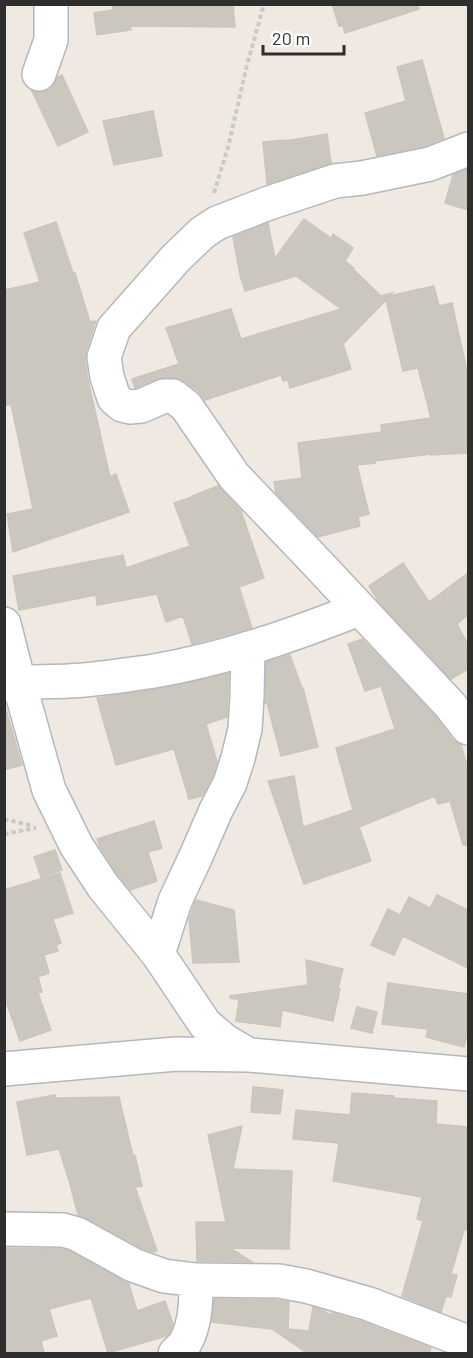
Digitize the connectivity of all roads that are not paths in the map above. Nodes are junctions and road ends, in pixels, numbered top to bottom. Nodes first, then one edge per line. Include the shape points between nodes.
1 (51, 4) edge
2 (39, 74) dead end
3 (468, 149) edge
4 (359, 609) junction
5 (4, 624) edge
6 (248, 648) junction
7 (12, 684) edge
8 (468, 728) edge
9 (158, 954) junction
10 (249, 1054) junction
11 (4, 1069) edge
12 (468, 1074) edge
13 (4, 1229) edge
14 (196, 1280) junction
15 (468, 1342) edge
16 (175, 1353) edge

1 - 2 street via 51,40
3 - 4 street via 430,164 310,188 217,223 176,258 114,328 104,357 114,398 122,405 141,406 173,396 186,406 234,476
4 - 6 street
4 - 8 street
5 - 7 street
6 - 7 street via 156,670
6 - 9 street via 248,697 238,758 175,901
7 - 9 street via 49,790 76,845 103,886
9 - 10 street via 205,1024
10 - 11 street via 176,1054
10 - 12 street
13 - 14 street via 63,1230 133,1265 164,1276
14 - 15 street via 279,1281 306,1286
14 - 16 street via 192,1325 185,1344

